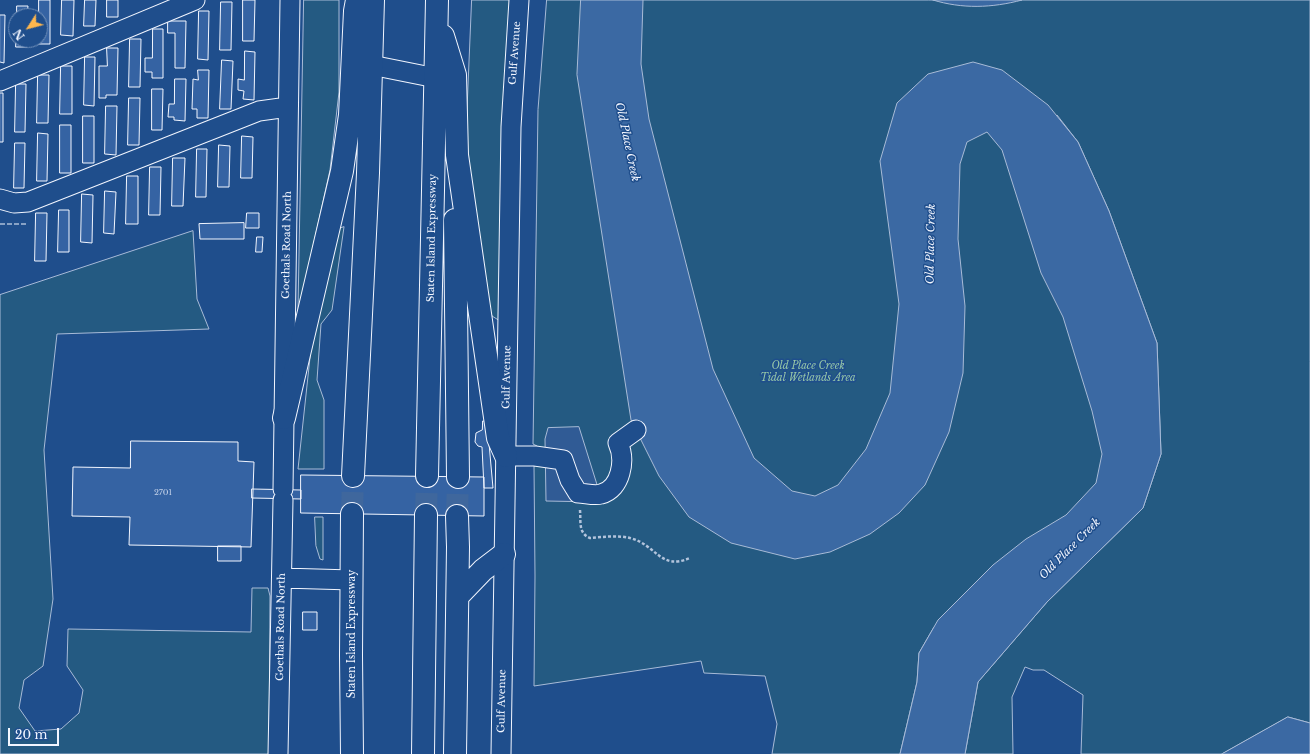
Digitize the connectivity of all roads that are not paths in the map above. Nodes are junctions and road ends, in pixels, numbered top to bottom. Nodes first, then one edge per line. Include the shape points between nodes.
1 (194, 0) edge
2 (290, 0) edge
3 (357, 0) edge
4 (373, 0) edge
5 (519, 0) edge
6 (437, 8) edge
7 (371, 65) junction
8 (436, 78) junction
9 (0, 81) edge
10 (288, 107) junction
11 (457, 155) junction
12 (0, 199) edge
13 (284, 418) junction
14 (636, 430) dead end
15 (506, 456) junction
16 (353, 476) tunnel mouth
17 (427, 476) tunnel mouth
18 (458, 477) tunnel mouth
19 (352, 514) tunnel mouth
20 (426, 515) tunnel mouth
21 (457, 516) tunnel mouth
22 (504, 554) junction
23 (282, 578) junction
24 (352, 580) junction
25 (458, 596) junction
26 (278, 754) edge
27 (352, 754) edge
28 (423, 754) edge
29 (455, 754) edge
30 (501, 754) edge

1 - 9 street
2 - 10 street, Goethals Road North
3 - 13 highway via 350,115 342,171
4 - 7 highway
5 - 15 street, Gulf Avenue via 511,120
6 - 8 highway, Staten Island Expressway
6 - 11 highway via 455,75
7 - 8 street
7 - 16 highway
8 - 17 highway, Staten Island Expressway
10 - 12 street via 259,111 28,202 14,203
10 - 13 street, Goethals Road North
11 - 15 highway via 498,438
11 - 18 highway via 454,193
13 - 23 street, Goethals Road North
14 - 15 street via 618,443 622,452 616,485 599,495 578,493 562,460 535,456
15 - 22 street, Gulf Avenue
19 - 24 highway, Staten Island Expressway
20 - 28 highway
21 - 25 highway
22 - 25 highway via 483,570
22 - 30 street, Gulf Avenue
23 - 24 street
23 - 26 street, Goethals Road North
24 - 27 highway, Staten Island Expressway
25 - 29 highway

